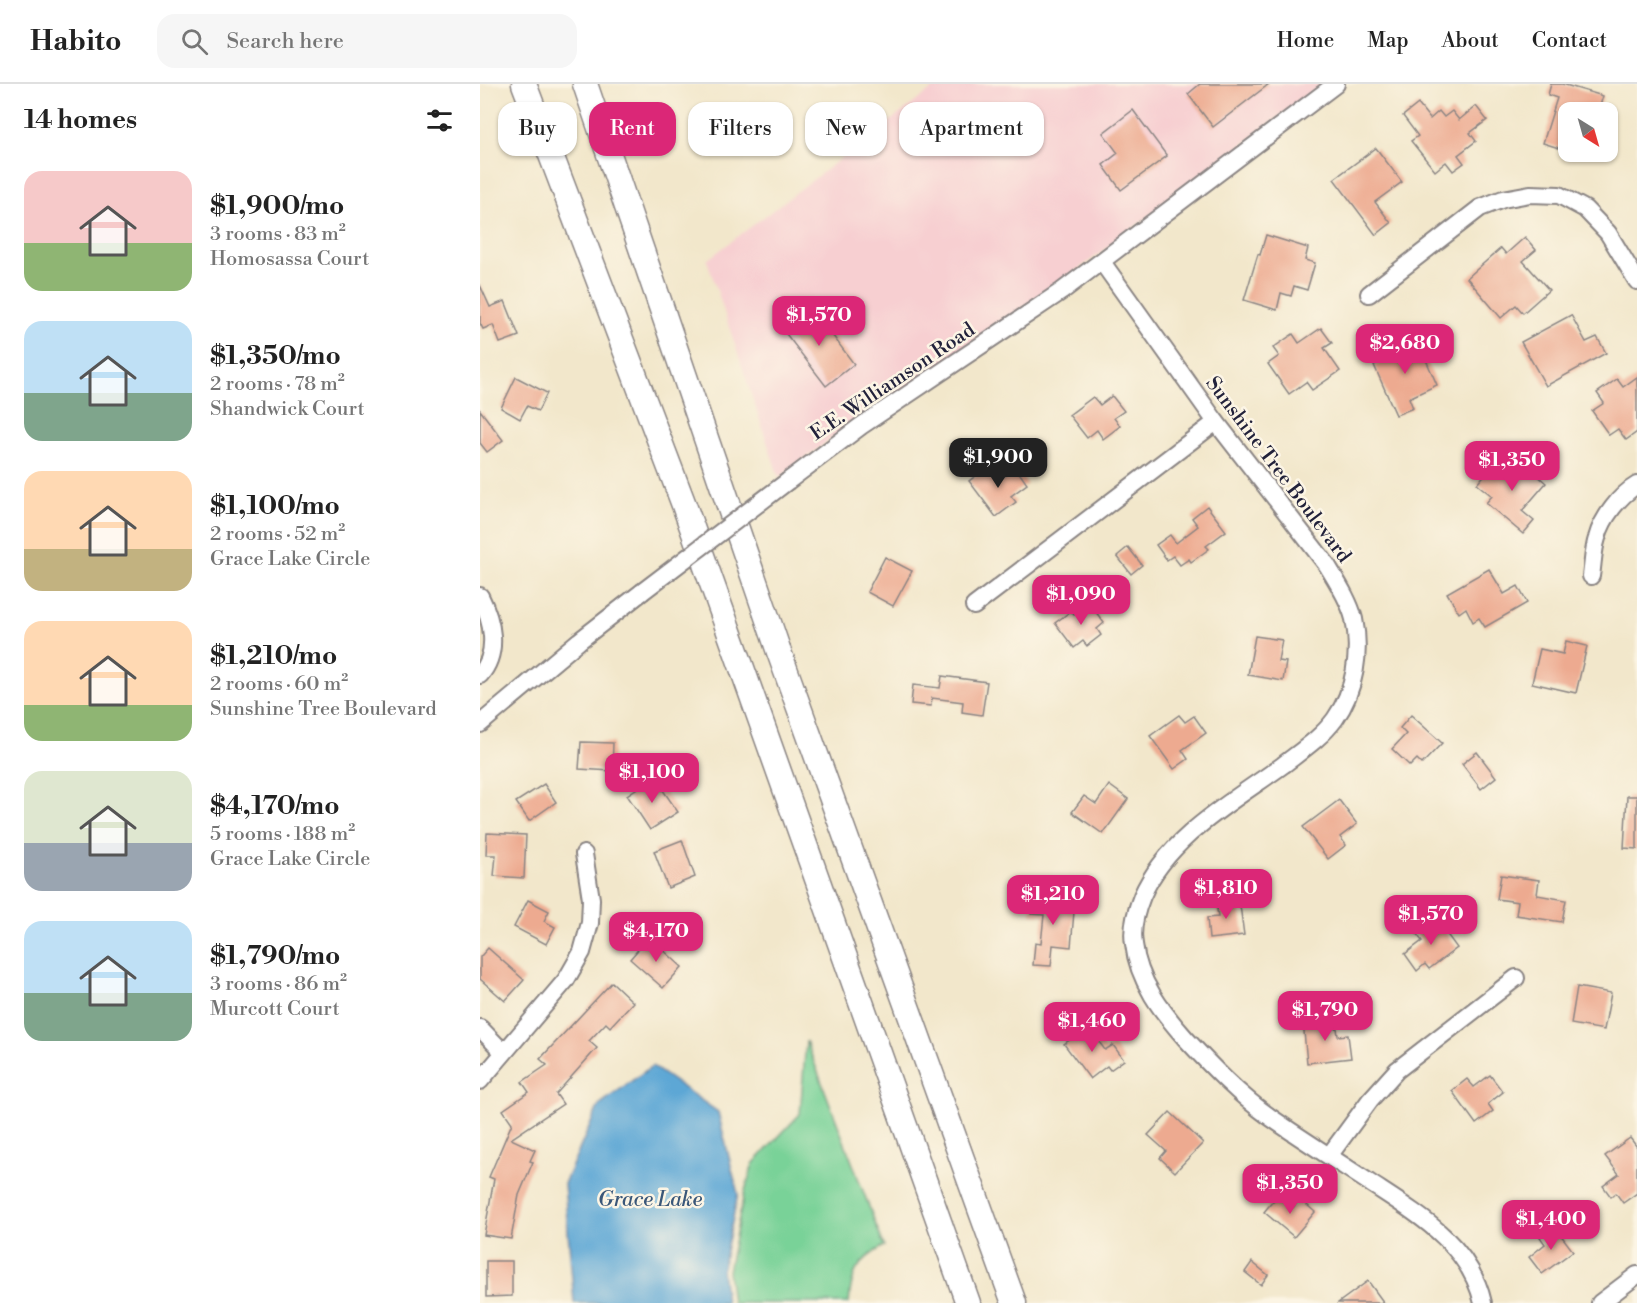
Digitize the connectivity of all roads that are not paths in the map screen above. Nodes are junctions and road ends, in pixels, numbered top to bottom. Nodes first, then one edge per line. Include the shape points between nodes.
1 (524, 84) edge
2 (585, 84) edge
3 (1336, 84) edge
4 (1102, 262) junction
5 (1637, 281) edge
6 (1369, 294) dead end
7 (1216, 422) junction
8 (1637, 485) edge
9 (1591, 576) dead end
10 (480, 596) edge
11 (974, 606) dead end
12 (480, 675) edge
13 (480, 724) edge
14 (584, 854) dead end
15 (1516, 978) dead end
16 (480, 1028) edge
17 (503, 1052) junction
18 (480, 1081) edge
19 (1329, 1156) junction
20 (1637, 1275) edge
21 (969, 1303) edge
22 (1014, 1303) edge
23 (1483, 1303) edge
24 (1600, 1303) edge

1 - 21 highway via 684,505
2 - 22 highway via 779,652
3 - 4 street, E.E. Williamson Road
4 - 7 street, Sunshine Tree Boulevard
4 - 13 street, E.E. Williamson Road, bridge via 861,426 642,592
5 - 6 street via 1608,233 1585,209 1559,195 1530,194 1480,208
7 - 11 street
7 - 19 street, Sunshine Tree Boulevard via 1327,565 1353,617 1358,650 1352,684 1340,710 1314,742 1172,849 1148,881 1136,911 1133,944 1144,981 1183,1036 1214,1069 1268,1115
8 - 9 street via 1611,510 1597,536
10 - 12 street via 490,616 492,633 489,657
14 - 17 street via 591,899 590,923 582,952 566,980
15 - 19 street via 1397,1070
16 - 17 street
17 - 18 street
19 - 23 street, Sunshine Tree Boulevard via 1442,1233 1473,1272
20 - 24 street

